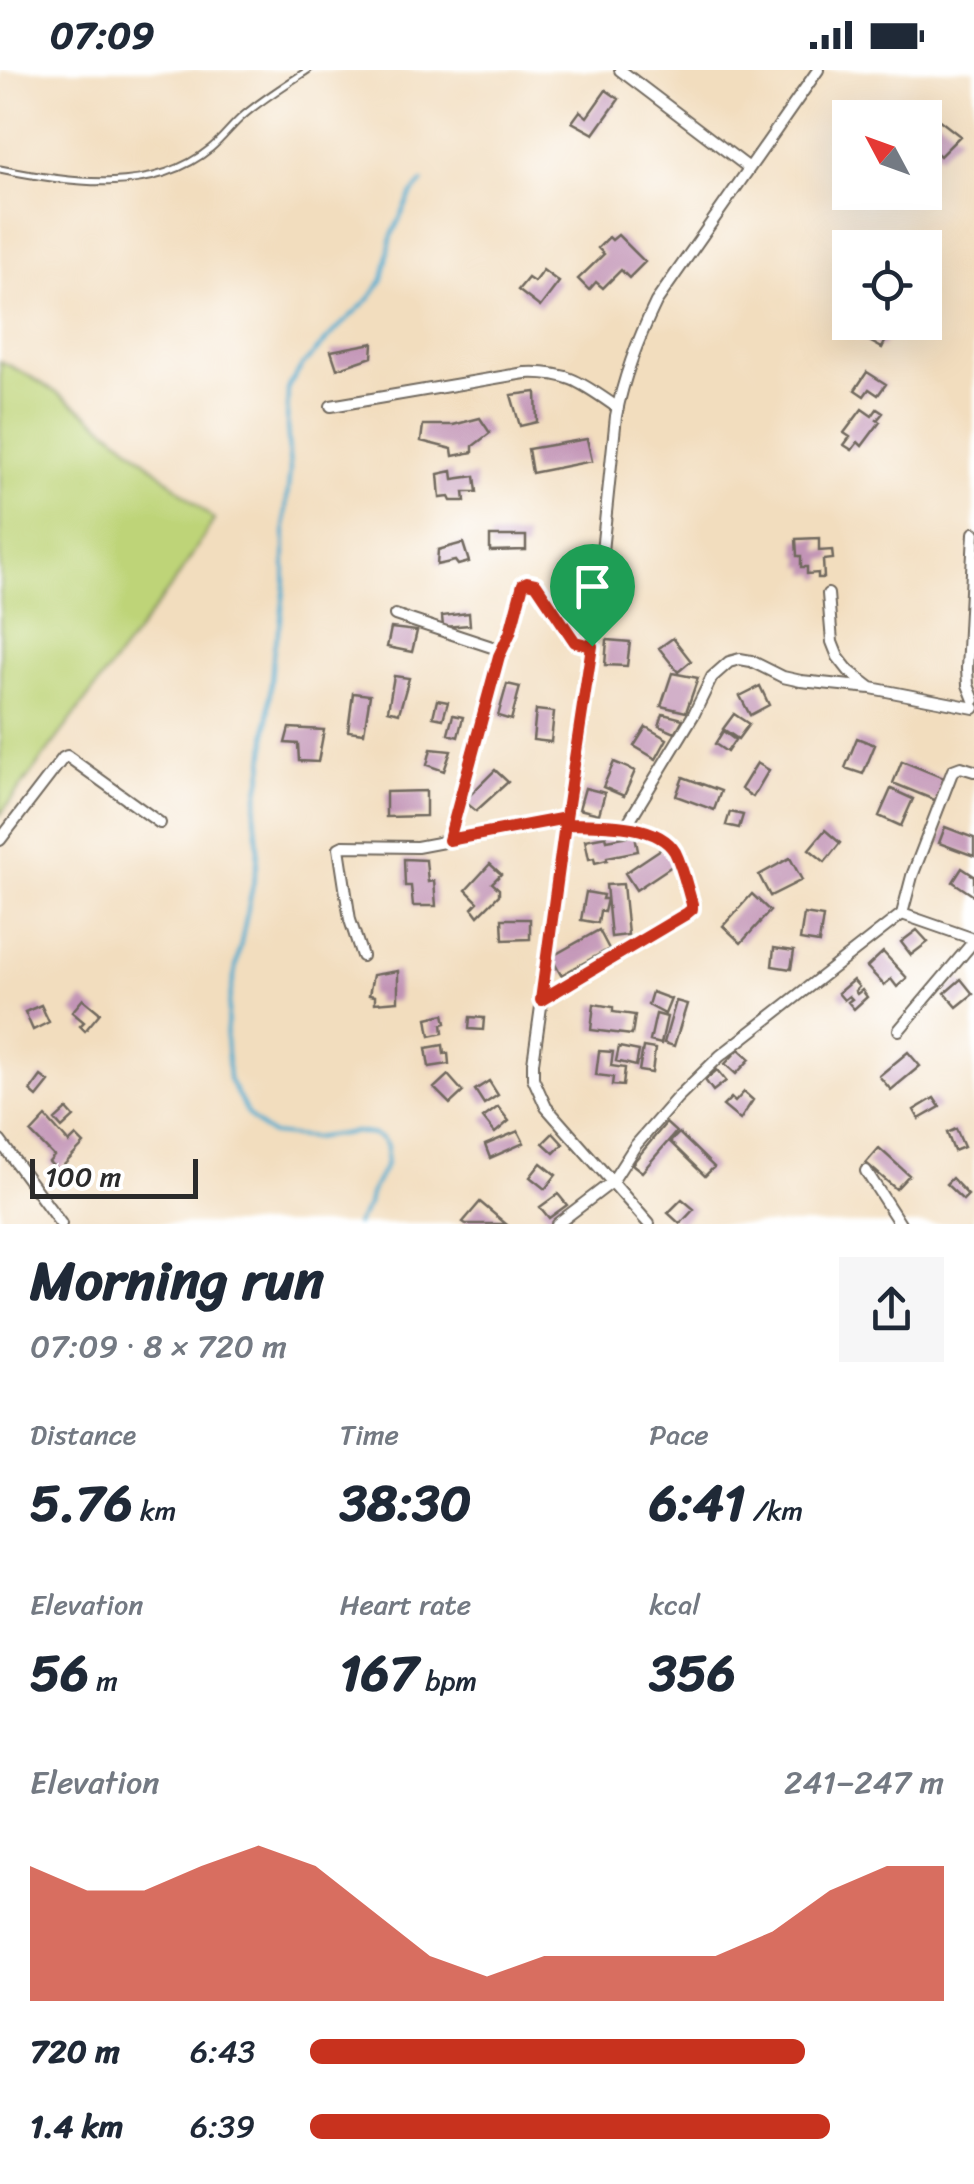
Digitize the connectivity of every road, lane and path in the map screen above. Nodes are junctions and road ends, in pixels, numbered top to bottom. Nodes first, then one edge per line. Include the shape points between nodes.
1 (308, 70) edge
2 (620, 70) edge
3 (818, 70) edge
4 (749, 168) junction
5 (0, 170) edge
6 (331, 406) dead end
7 (618, 408) junction
8 (974, 533) edge
9 (828, 594) dead end
10 (394, 615) dead end
11 (592, 646) junction
12 (501, 650) junction
13 (870, 688) junction
14 (974, 700) edge
15 (974, 708) edge
16 (974, 771) edge
17 (566, 821) junction
18 (160, 822) dead end
19 (626, 826) junction
20 (0, 840) edge
21 (449, 840) junction
22 (902, 914) junction
23 (974, 940) edge
24 (362, 956) dead end
25 (541, 1000) junction
26 (899, 1030) dead end
27 (0, 1141) edge
28 (866, 1171) dead end
29 (612, 1182) junction
30 (61, 1224) edge
31 (557, 1224) edge
32 (649, 1224) edge
33 (900, 1224) edge

1 - 5 lane via 211,148 170,171 110,182
2 - 4 street
3 - 4 street
4 - 7 street via 656,302
6 - 7 street via 542,372 574,379
7 - 11 street
8 - 14 street via 967,669
9 - 13 street via 838,657
10 - 12 street
11 - 12 street via 575,642 542,591 527,582
11 - 17 street
12 - 21 street
13 - 15 street
13 - 19 street via 801,681 740,659 729,662 712,678
16 - 22 street via 953,770
17 - 19 street
17 - 21 street
17 - 25 street
18 - 20 street via 67,756
19 - 25 street via 669,844 692,909
21 - 24 street via 340,848
22 - 23 street
22 - 29 street via 720,1056 677,1098
23 - 26 street
25 - 29 street via 533,1063 538,1094
27 - 30 street
28 - 33 street
29 - 31 street
29 - 32 street

